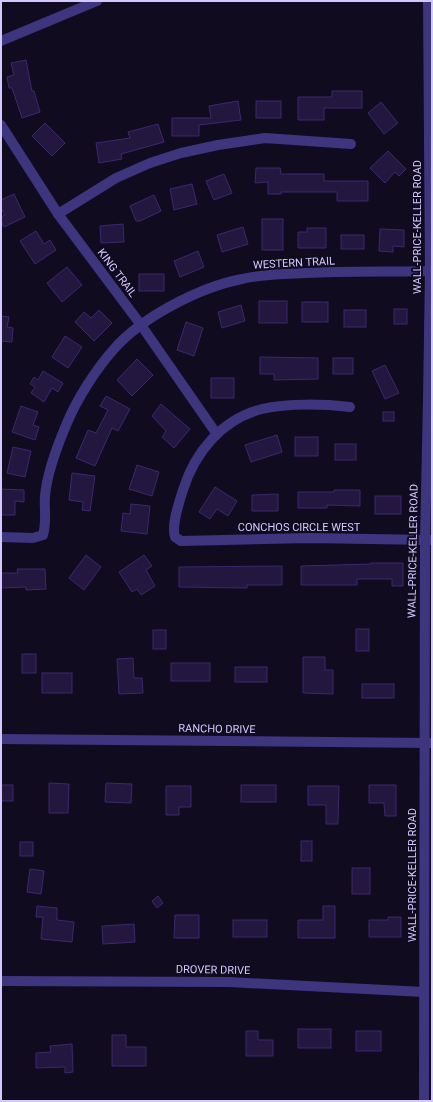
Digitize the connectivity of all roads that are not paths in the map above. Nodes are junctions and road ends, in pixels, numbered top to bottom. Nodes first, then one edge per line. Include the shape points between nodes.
1 (97, 1) edge
2 (428, 1) edge
3 (1, 41) edge
4 (1, 126) edge
5 (352, 144) dead end
6 (430, 155) edge
7 (58, 214) junction
8 (430, 272) junction
9 (141, 325) junction
10 (350, 407) dead end
11 (216, 433) junction
12 (1, 537) edge
13 (428, 540) edge
14 (1, 739) edge
15 (428, 743) edge
16 (1, 981) edge
17 (424, 992) junction
18 (424, 1101) edge

1 - 3 street
2 - 6 street, WALL-PRICE-KELLER ROAD
4 - 7 street, KING TRAIL
5 - 7 street via 265,138 218,145 150,163 116,178
6 - 8 street, WALL-PRICE-KELLER ROAD
7 - 9 street, KING TRAIL
8 - 9 street, WESTERN TRAIL via 322,272 276,274 242,279 199,292
8 - 13 street, WALL-PRICE-KELLER ROAD
9 - 11 street, KING TRAIL
9 - 12 street, WESTERN TRAIL via 114,349 89,382 67,423 47,484 46,525 43,535 33,538
10 - 11 street via 333,405 262,409 234,420
11 - 13 street, CONCHOS CIRCLE WEST via 197,457 186,478 174,524 175,538 181,541 308,538
13 - 15 street, WALL-PRICE-KELLER ROAD
14 - 15 street, RANCHO DRIVE
15 - 17 street, WALL-PRICE-KELLER ROAD
16 - 17 street, DROVER DRIVE via 229,982
17 - 18 street, WALL-PRICE-KELLER ROAD

